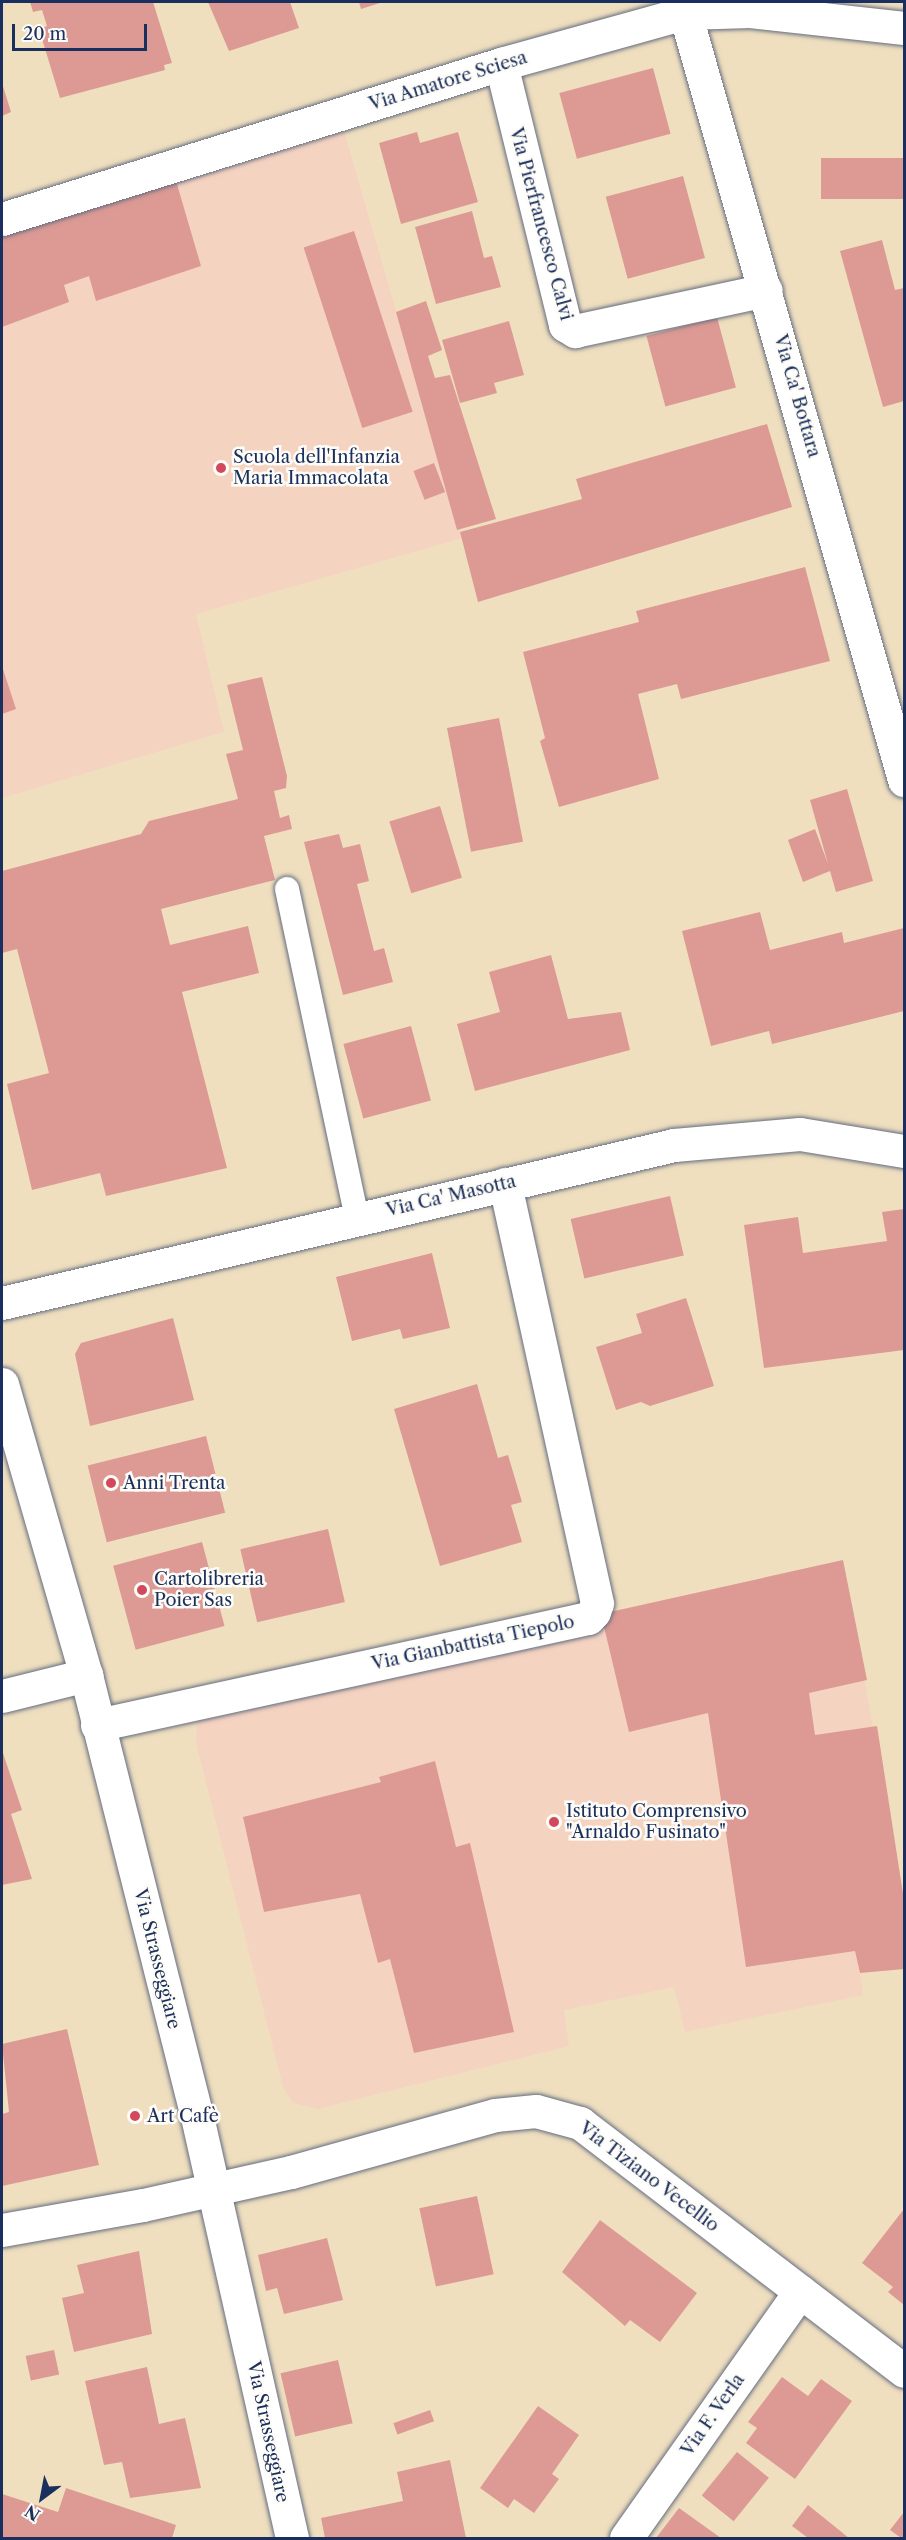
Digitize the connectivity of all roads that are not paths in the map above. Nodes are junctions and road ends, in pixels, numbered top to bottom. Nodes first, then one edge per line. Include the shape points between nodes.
1 (685, 13) junction
2 (904, 28) edge
3 (501, 64) junction
4 (2, 219) edge
5 (766, 290) junction
6 (904, 780) edge
7 (286, 889) dead end
8 (904, 1151) edge
9 (505, 1184) junction
10 (357, 1218) junction
11 (2, 1303) edge
12 (2, 1384) edge
13 (86, 1675) junction
14 (2, 1696) edge
15 (97, 1725) junction
16 (214, 2188) junction
17 (2, 2230) edge
18 (800, 2291) junction
19 (904, 2371) edge
20 (292, 2538) edge
21 (626, 2538) edge

1 - 2 street, Via Amatore Sciesa via 740,10
1 - 3 street, Via Amatore Sciesa
1 - 5 street, Via Ca' Bottara
3 - 4 street, Via Amatore Sciesa
3 - 5 street, Via Pierfrancesco Calvi via 565,325 574,331
5 - 6 street, Via Ca' Bottara
7 - 10 lane
8 - 9 street, Via Ca' Masotta via 800,1134 674,1146
9 - 10 street, Via Ca' Masotta
9 - 15 street, Via Gianbattista Tiepolo via 597,1603 594,1612 588,1618
10 - 11 street, Via Ca' Masotta
12 - 13 street, Via Strasseggiare
13 - 14 street
13 - 15 street, Via Strasseggiare
15 - 16 street, Via Strasseggiare
16 - 17 street, Via Tiziano Vecellio
16 - 18 street, Via Tiziano Vecellio via 495,2115 536,2111 580,2123
16 - 20 street, Via Strasseggiare
18 - 19 street, Via Tiziano Vecellio
18 - 21 street, Via F. Verla

